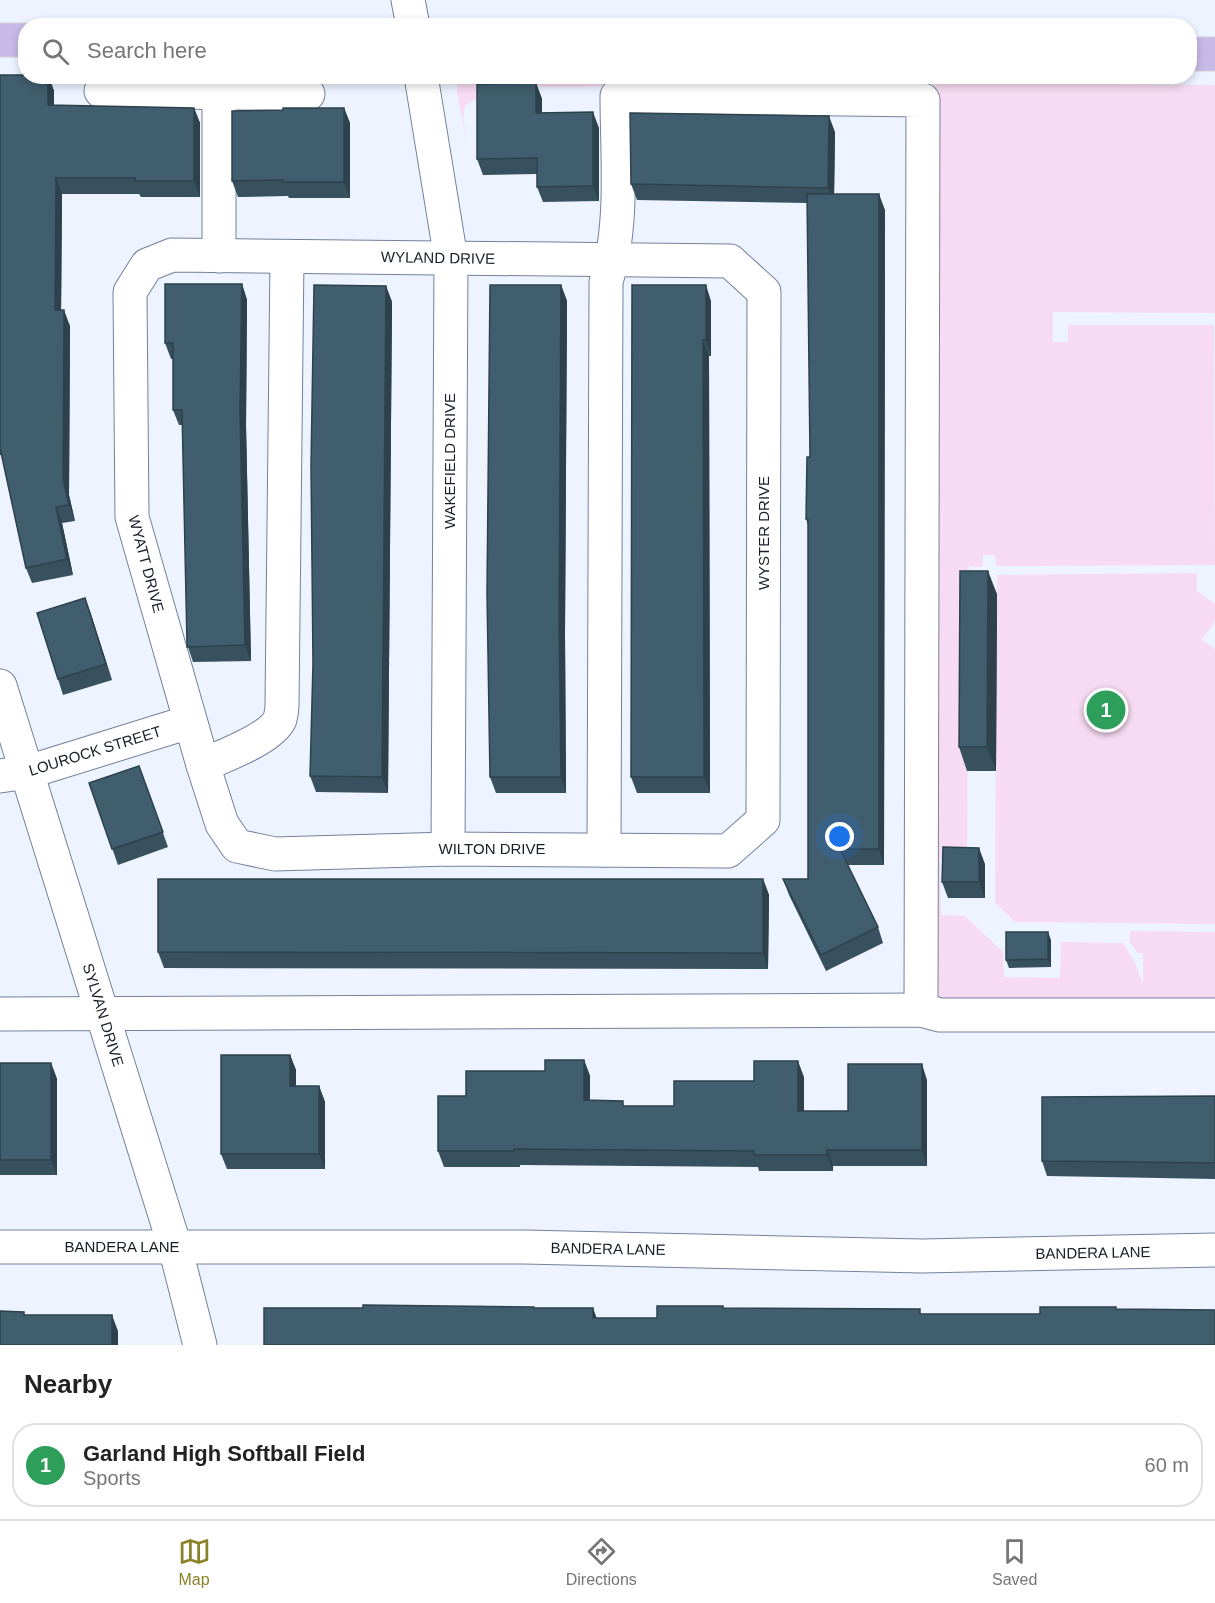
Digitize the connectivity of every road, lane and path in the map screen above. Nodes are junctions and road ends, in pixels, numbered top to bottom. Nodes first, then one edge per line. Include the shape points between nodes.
1 (408, 0) edge
2 (411, 18) edge
3 (0, 40) edge
4 (18, 40) edge
5 (1197, 54) edge
6 (1215, 54) edge
7 (422, 84) edge
8 (101, 92) dead end
9 (219, 93) junction
10 (308, 94) dead end
11 (219, 256) junction
12 (287, 256) junction
13 (451, 259) junction
14 (613, 260) junction
15 (730, 261) joint
16 (147, 265) joint
17 (0, 686) edge
18 (189, 722) junction
19 (203, 765) junction
20 (14, 774) edge
21 (763, 820) joint
22 (222, 824) joint
23 (448, 849) junction
24 (604, 850) junction
25 (921, 1010) junction
26 (0, 1014) edge
27 (103, 1015) junction
28 (1215, 1015) edge
29 (0, 1247) edge
30 (175, 1247) junction
31 (1215, 1250) edge
32 (200, 1345) edge

1 - 2 street
3 - 4 main road
5 - 6 main road
7 - 13 street, WAKEFIELD DRIVE
8 - 9 street
9 - 10 street
9 - 11 street
11 - 12 street, WYLAND DRIVE
11 - 16 street, WYLAND DRIVE via 172,255
12 - 13 street, WYLAND DRIVE
12 - 19 street via 282,705 279,720 270,730
13 - 14 street, WYLAND DRIVE
13 - 23 street, WAKEFIELD DRIVE
14 - 15 street, WYLAND DRIVE
14 - 24 street via 606,282
14 - 25 street via 617,96 923,100
15 - 21 street, WYSTER DRIVE via 764,292
16 - 18 street, WYATT DRIVE via 130,292 132,517
17 - 20 street, SYLVAN DRIVE
18 - 19 street, WYATT DRIVE
18 - 20 street, LOUROCK STREET
19 - 22 street, WYATT DRIVE
20 - 27 street, SYLVAN DRIVE
21 - 24 street, WILTON DRIVE via 728,851
22 - 23 street, WILTON DRIVE via 237,846 275,854
23 - 24 street, WILTON DRIVE
25 - 27 street
25 - 28 street via 940,1015
26 - 27 street
27 - 30 street, SYLVAN DRIVE
29 - 30 street, BANDERA LANE
30 - 31 street, BANDERA LANE via 524,1247 922,1256
30 - 32 street, SYLVAN DRIVE

